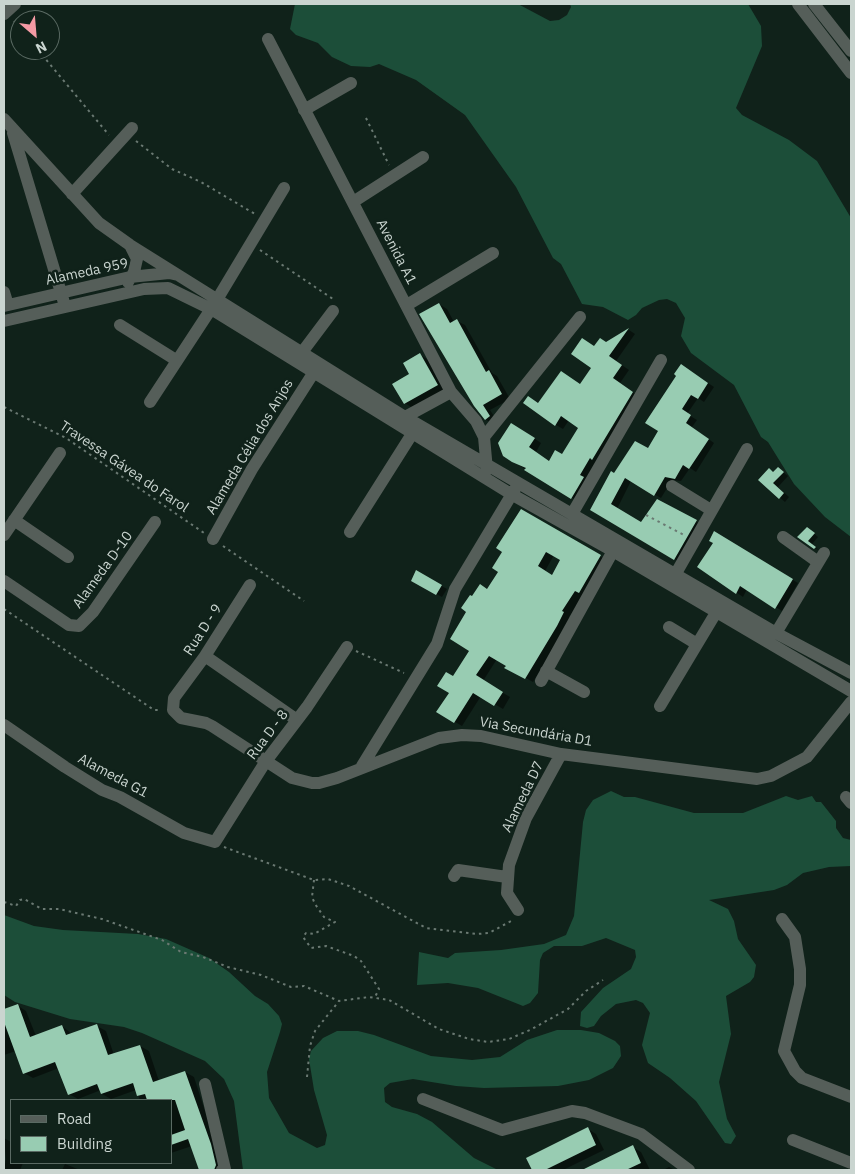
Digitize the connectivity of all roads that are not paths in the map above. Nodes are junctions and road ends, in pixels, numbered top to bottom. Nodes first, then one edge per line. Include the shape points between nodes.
1 (15, 4) edge
2 (798, 4) edge
3 (814, 4) edge
4 (4, 14) edge
5 (268, 39) dead end
6 (851, 51) edge
7 (851, 73) edge
8 (351, 83) dead end
9 (304, 110) junction
10 (8, 123) edge
11 (129, 131) road end
12 (423, 157) dead end
13 (53, 175) junction
14 (28, 184) junction
15 (284, 188) dead end
16 (72, 194) junction
17 (353, 202) junction
18 (130, 245) junction
19 (493, 253) dead end
20 (178, 275) junction
21 (130, 277) junction
22 (4, 292) edge
23 (61, 292) junction
24 (122, 293) junction
25 (214, 303) junction
26 (6, 305) edge
27 (407, 305) junction
28 (65, 306) junction
29 (333, 311) road end
30 (580, 317) dead end
31 (4, 321) edge
32 (120, 325) dead end
33 (303, 351) junction
34 (176, 360) junction
35 (661, 360) dead end
36 (314, 372) junction
37 (451, 392) junction
38 (150, 402) dead end
39 (405, 417) junction
40 (412, 434) junction
41 (484, 437) junction
42 (747, 449) dead end
43 (60, 453) dead end
44 (487, 463) junction
45 (487, 478) junction
46 (519, 482) junction
47 (672, 486) dead end
48 (511, 494) junction
49 (575, 510) junction
50 (711, 510) junction
51 (14, 520) junction
52 (155, 522) dead end
53 (350, 532) dead end
54 (4, 535) edge
55 (783, 538) dead end
56 (213, 539) road end
57 (613, 550) junction
58 (68, 557) dead end
59 (676, 575) junction
60 (4, 581) edge
61 (250, 585) dead end
62 (717, 611) junction
63 (669, 627) dead end
64 (776, 633) junction
65 (697, 644) junction
66 (347, 647) road end
67 (204, 656) junction
68 (851, 673) edge
69 (851, 691) edge
70 (584, 692) dead end
71 (851, 702) edge
72 (660, 706) dead end
73 (173, 710) joint
74 (297, 720) junction
75 (4, 725) edge
76 (561, 754) junction
77 (266, 761) junction
78 (362, 766) junction
79 (215, 842) joint
80 (454, 876) dead end
81 (507, 877) junction
82 (518, 910) road end
83 (782, 919) dead end
84 (205, 1084) dead end
85 (851, 1097) edge
86 (423, 1099) dead end
87 (793, 1140) dead end
88 (851, 1163) edge
89 (222, 1170) edge
90 (690, 1170) edge

1 - 4 street
2 - 7 street
3 - 6 street
5 - 9 street, Avenida A1
8 - 9 street
9 - 17 street, Avenida A1
10 - 13 street
10 - 14 street
11 - 16 street
12 - 17 street
13 - 14 street via 36,178
13 - 16 street
14 - 23 street
15 - 25 street
16 - 18 street via 99,223
17 - 27 street, Avenida A1
18 - 20 street
18 - 21 street via 138,260
19 - 27 street
20 - 21 street, Alameda 959
20 - 25 street
21 - 23 street, Alameda 959
21 - 24 street
22 - 26 street
23 - 26 street, Alameda 959
23 - 28 street
24 - 25 street, Alameda 959 via 160,287
24 - 28 street, Alameda 959
25 - 33 street
25 - 34 street
25 - 36 street
27 - 37 street, Avenida A1
28 - 31 street, Alameda 959
29 - 33 street
30 - 41 street
32 - 34 street
33 - 39 street
34 - 38 street
35 - 49 street
36 - 40 street
36 - 56 street, Alameda Célia dos Anjos
37 - 39 street
37 - 41 street, Avenida A1 via 476,421
39 - 44 street
40 - 45 street
40 - 53 street
41 - 44 street, Avenida A1
42 - 50 street
43 - 51 street
44 - 45 street, Avenida A1
44 - 46 street
45 - 48 street
46 - 48 street
46 - 49 street
47 - 50 street
48 - 57 street
48 - 78 street via 455,589 437,644
49 - 59 street
50 - 59 street
51 - 54 street
51 - 58 street
52 - 60 street, Alameda D-10 via 80,626 69,625
55 - 64 street via 821,558
57 - 62 street
57 - 70 street via 544,676
59 - 64 street
61 - 67 street, Rua D - 9
62 - 65 street
62 - 69 street
63 - 65 street
64 - 68 street
65 - 72 street
66 - 74 street, Rua D - 8
67 - 73 street, Rua D - 9 via 174,698
67 - 74 street
71 - 76 street, Via Secundária D1 via 808,757 771,776 757,779
73 - 77 street, Via Secundária D1 via 181,718 206,723
74 - 77 street, Rua D - 8
75 - 79 street, Alameda G1 via 102,790 184,833
76 - 78 street, Via Secundária D1 via 481,736 462,735 439,738
76 - 81 street, Alameda D7 via 526,818 508,865
77 - 78 street, Via Secundária D1 via 292,778 312,783 337,778
77 - 79 street, Rua D - 8
80 - 81 street via 458,870
81 - 82 street, Alameda D7 via 507,893
83 - 85 street via 794,936 800,970 800,985 784,1051 795,1071 810,1082
84 - 89 street via 225,1169
86 - 90 street via 502,1130 572,1111 585,1114 641,1134
87 - 88 street

